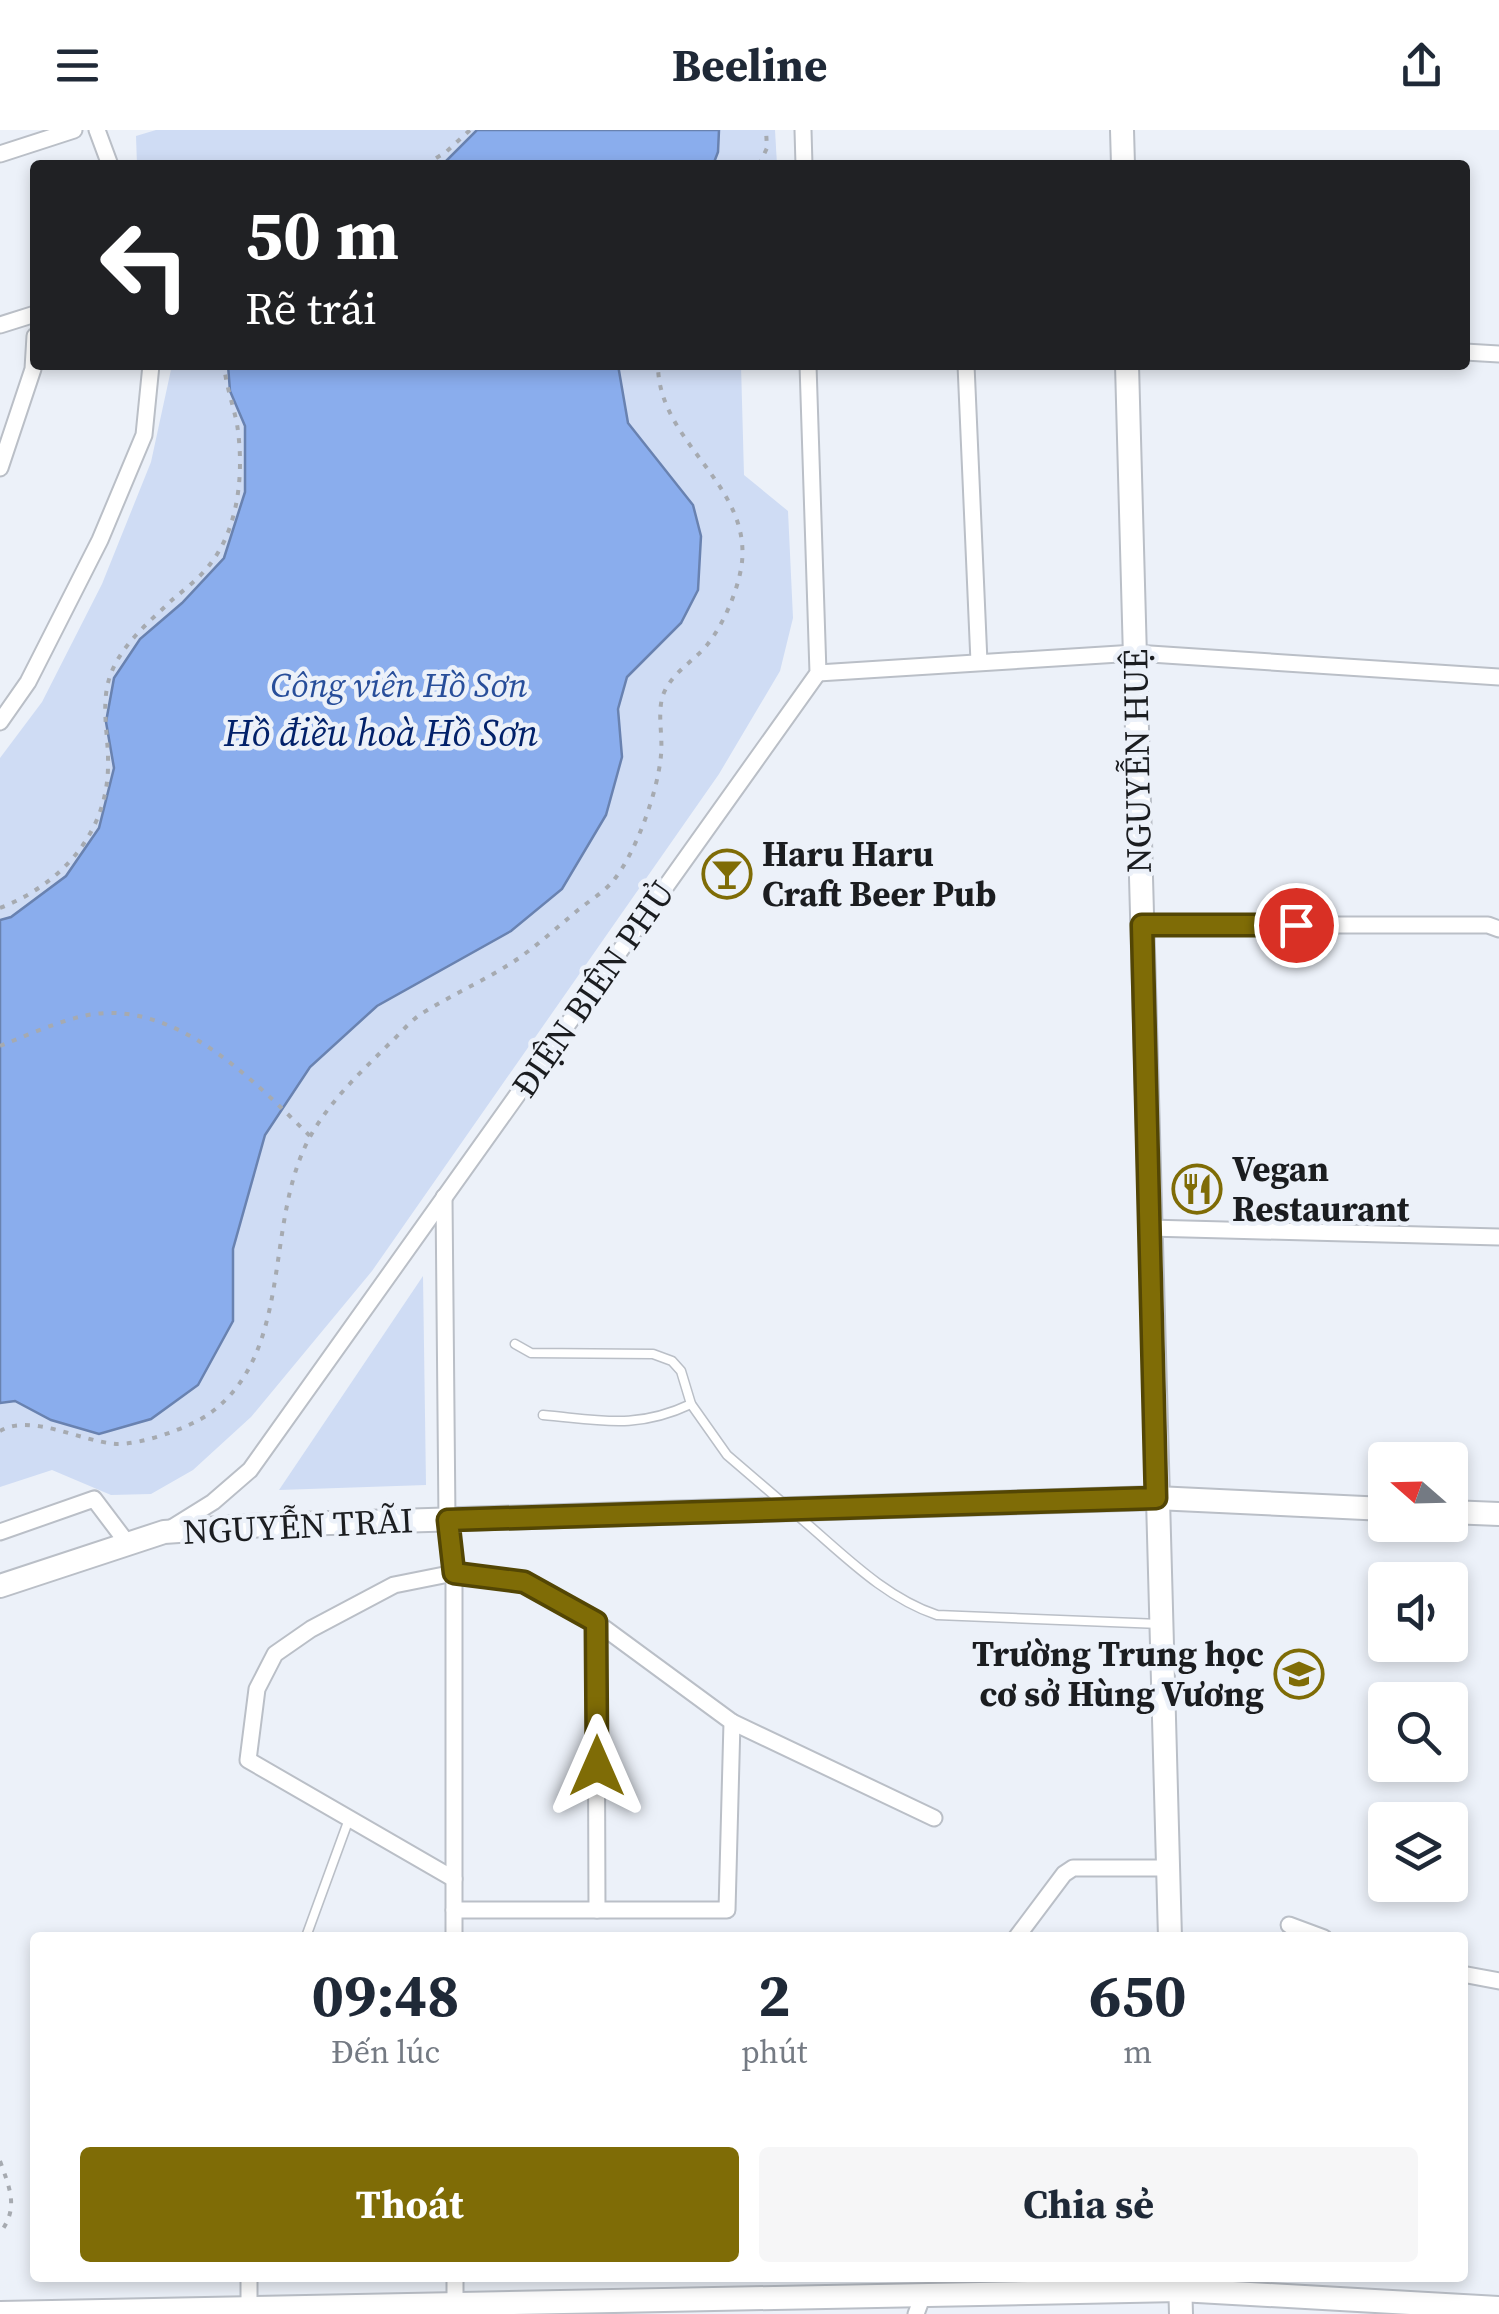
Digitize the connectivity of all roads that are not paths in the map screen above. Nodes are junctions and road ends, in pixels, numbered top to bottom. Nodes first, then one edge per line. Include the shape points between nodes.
1 (74, 130) edge
2 (97, 130) edge
3 (803, 130) edge
4 (1122, 130) edge
5 (0, 154) edge
6 (108, 160) edge
7 (804, 160) edge
8 (1123, 160) edge
9 (30, 316) edge
10 (0, 325) edge
11 (1470, 352) edge
12 (1499, 354) edge
13 (34, 370) edge
14 (150, 370) edge
15 (808, 370) edge
16 (966, 370) edge
17 (1127, 370) edge
18 (0, 468) edge
19 (1134, 653) junction
20 (979, 662) junction
21 (818, 672) junction
22 (1499, 677) edge
23 (0, 722) edge
24 (1142, 925) junction
25 (1499, 929) edge
26 (444, 1198) junction
27 (1149, 1228) junction
28 (1499, 1237) edge
29 (515, 1344) dead end
30 (691, 1404) junction
31 (543, 1415) dead end
32 (1156, 1498) junction
33 (1368, 1508) edge
34 (791, 1510) junction
35 (1468, 1513) edge
36 (1499, 1514) edge
37 (448, 1520) junction
38 (0, 1532) edge
39 (164, 1532) junction
40 (128, 1544) junction
41 (454, 1573) junction
42 (0, 1586) edge
43 (596, 1622) junction
44 (1160, 1624) junction
45 (732, 1722) junction
46 (350, 1818) junction
47 (934, 1818) dead end
48 (1168, 1868) junction
49 (454, 1879) junction
50 (454, 1910) junction
51 (597, 1910) junction
52 (1289, 1925) dead end
53 (310, 1932) edge
54 (454, 1932) edge
55 (1020, 1932) edge
56 (1170, 1932) edge
57 (1308, 1932) edge
58 (1468, 1975) edge
59 (1499, 1980) edge
60 (248, 2282) edge
61 (455, 2282) edge
62 (1054, 2282) edge
63 (1180, 2284) edge
64 (1068, 2292) junction
65 (919, 2304) edge
66 (755, 2306) edge
67 (609, 2307) edge
68 (455, 2308) edge
69 (1499, 2308) edge
70 (249, 2310) edge
71 (118, 2311) edge
72 (0, 2313) edge
73 (1181, 2314) edge

1 - 5 street
2 - 6 street
3 - 7 street
4 - 8 street
9 - 10 street
11 - 12 street
13 - 18 street
14 - 23 street via 144,435 100,540 28,682
15 - 21 street
16 - 20 street
17 - 19 street, NGUYỄN HUỆ
19 - 20 street
19 - 22 street
19 - 24 street, NGUYỄN HUỆ
20 - 21 street
21 - 26 street, ĐIỆN BIÊN PHỦ
24 - 25 street
24 - 27 street, NGUYỄN HUỆ
26 - 37 street
26 - 39 street, ĐIỆN BIÊN PHỦ via 250,1470
27 - 28 street
27 - 32 street, NGUYỄN HUỆ
29 - 30 lane via 531,1353 653,1354 681,1371
30 - 31 lane via 629,1422
30 - 34 lane via 726,1455
32 - 33 street, NGUYỄN TRÃI
32 - 34 street, NGUYỄN TRÃI
32 - 44 street, NGUYỄN HUỆ
34 - 37 street, NGUYỄN TRÃI
34 - 44 lane via 910,1606 937,1614
35 - 36 street
37 - 39 street, NGUYỄN TRÃI
37 - 41 street
38 - 40 street via 94,1500
39 - 40 street, NGUYỄN TRÃI
40 - 42 street, NGUYỄN TRÃI
41 - 43 street via 524,1582
41 - 46 street via 394,1585 311,1629 274,1654 257,1689 248,1760
41 - 49 street
43 - 45 street
43 - 51 street
44 - 48 street, NGUYỄN HUỆ
45 - 47 street
45 - 51 street via 727,1910
46 - 49 street
46 - 53 lane
48 - 55 street via 1072,1868
48 - 56 street, NGUYỄN HUỆ
49 - 50 street
50 - 51 street
50 - 54 street
52 - 57 street
58 - 59 street
60 - 70 street
61 - 68 street
62 - 64 street
63 - 64 street
63 - 69 street
63 - 73 street
64 - 65 street
65 - 66 street
66 - 67 street
67 - 68 street
68 - 70 street
70 - 71 street
71 - 72 street

